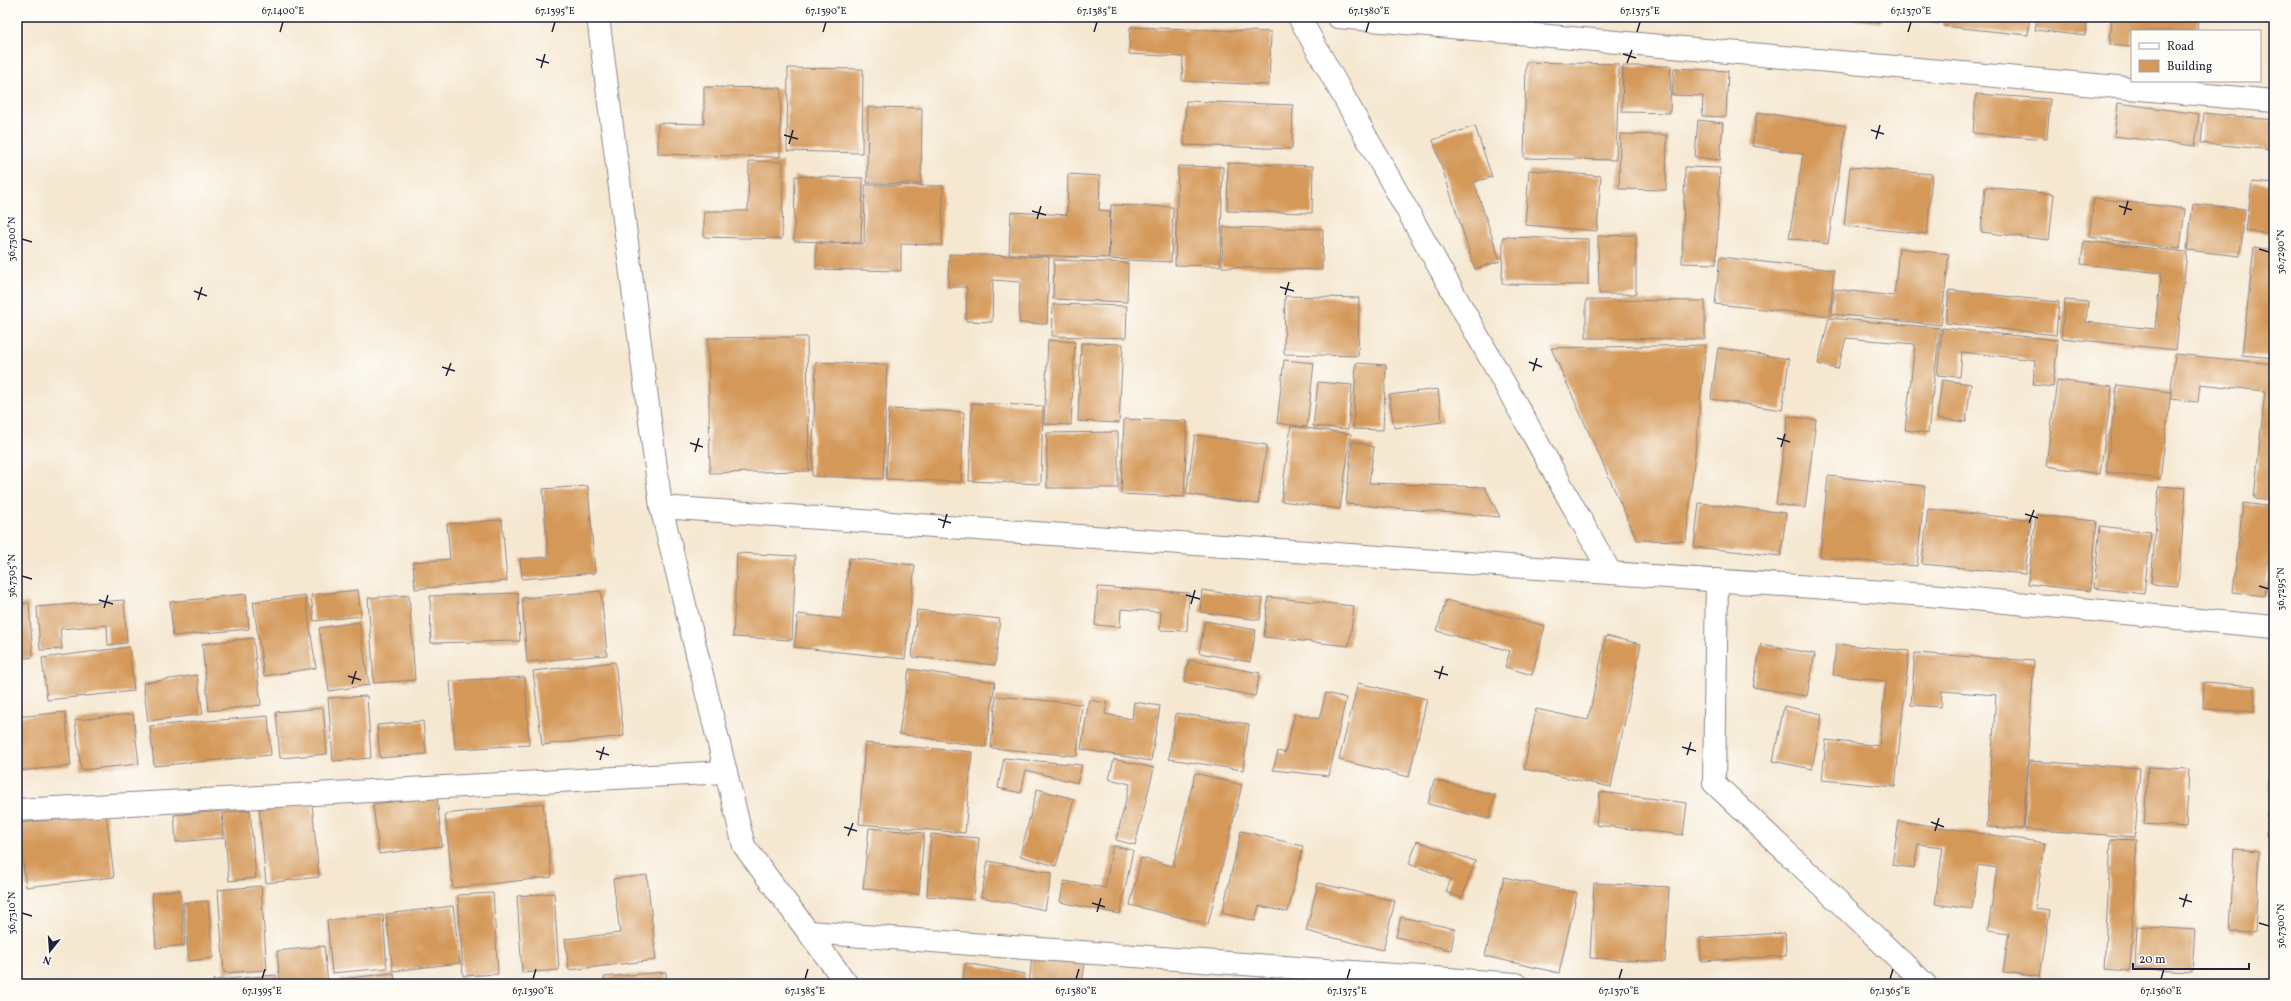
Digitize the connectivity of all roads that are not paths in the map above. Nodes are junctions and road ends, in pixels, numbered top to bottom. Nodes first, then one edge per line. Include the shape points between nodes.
1 (598, 17) edge
2 (1300, 17) edge
3 (1338, 17) edge
4 (2274, 101) edge
5 (661, 507) junction
6 (1610, 572) junction
7 (1717, 580) junction
8 (2274, 627) edge
9 (726, 772) junction
10 (17, 810) edge
11 (809, 932) junction
12 (847, 984) edge
13 (1516, 984) edge
14 (1925, 984) edge

1 - 5 street
2 - 6 street
3 - 4 street
5 - 6 street
5 - 9 street
6 - 7 street
7 - 8 street via 1941,596
7 - 14 street via 1714,783
9 - 10 street
9 - 11 street via 744,846
11 - 12 street
11 - 13 street

